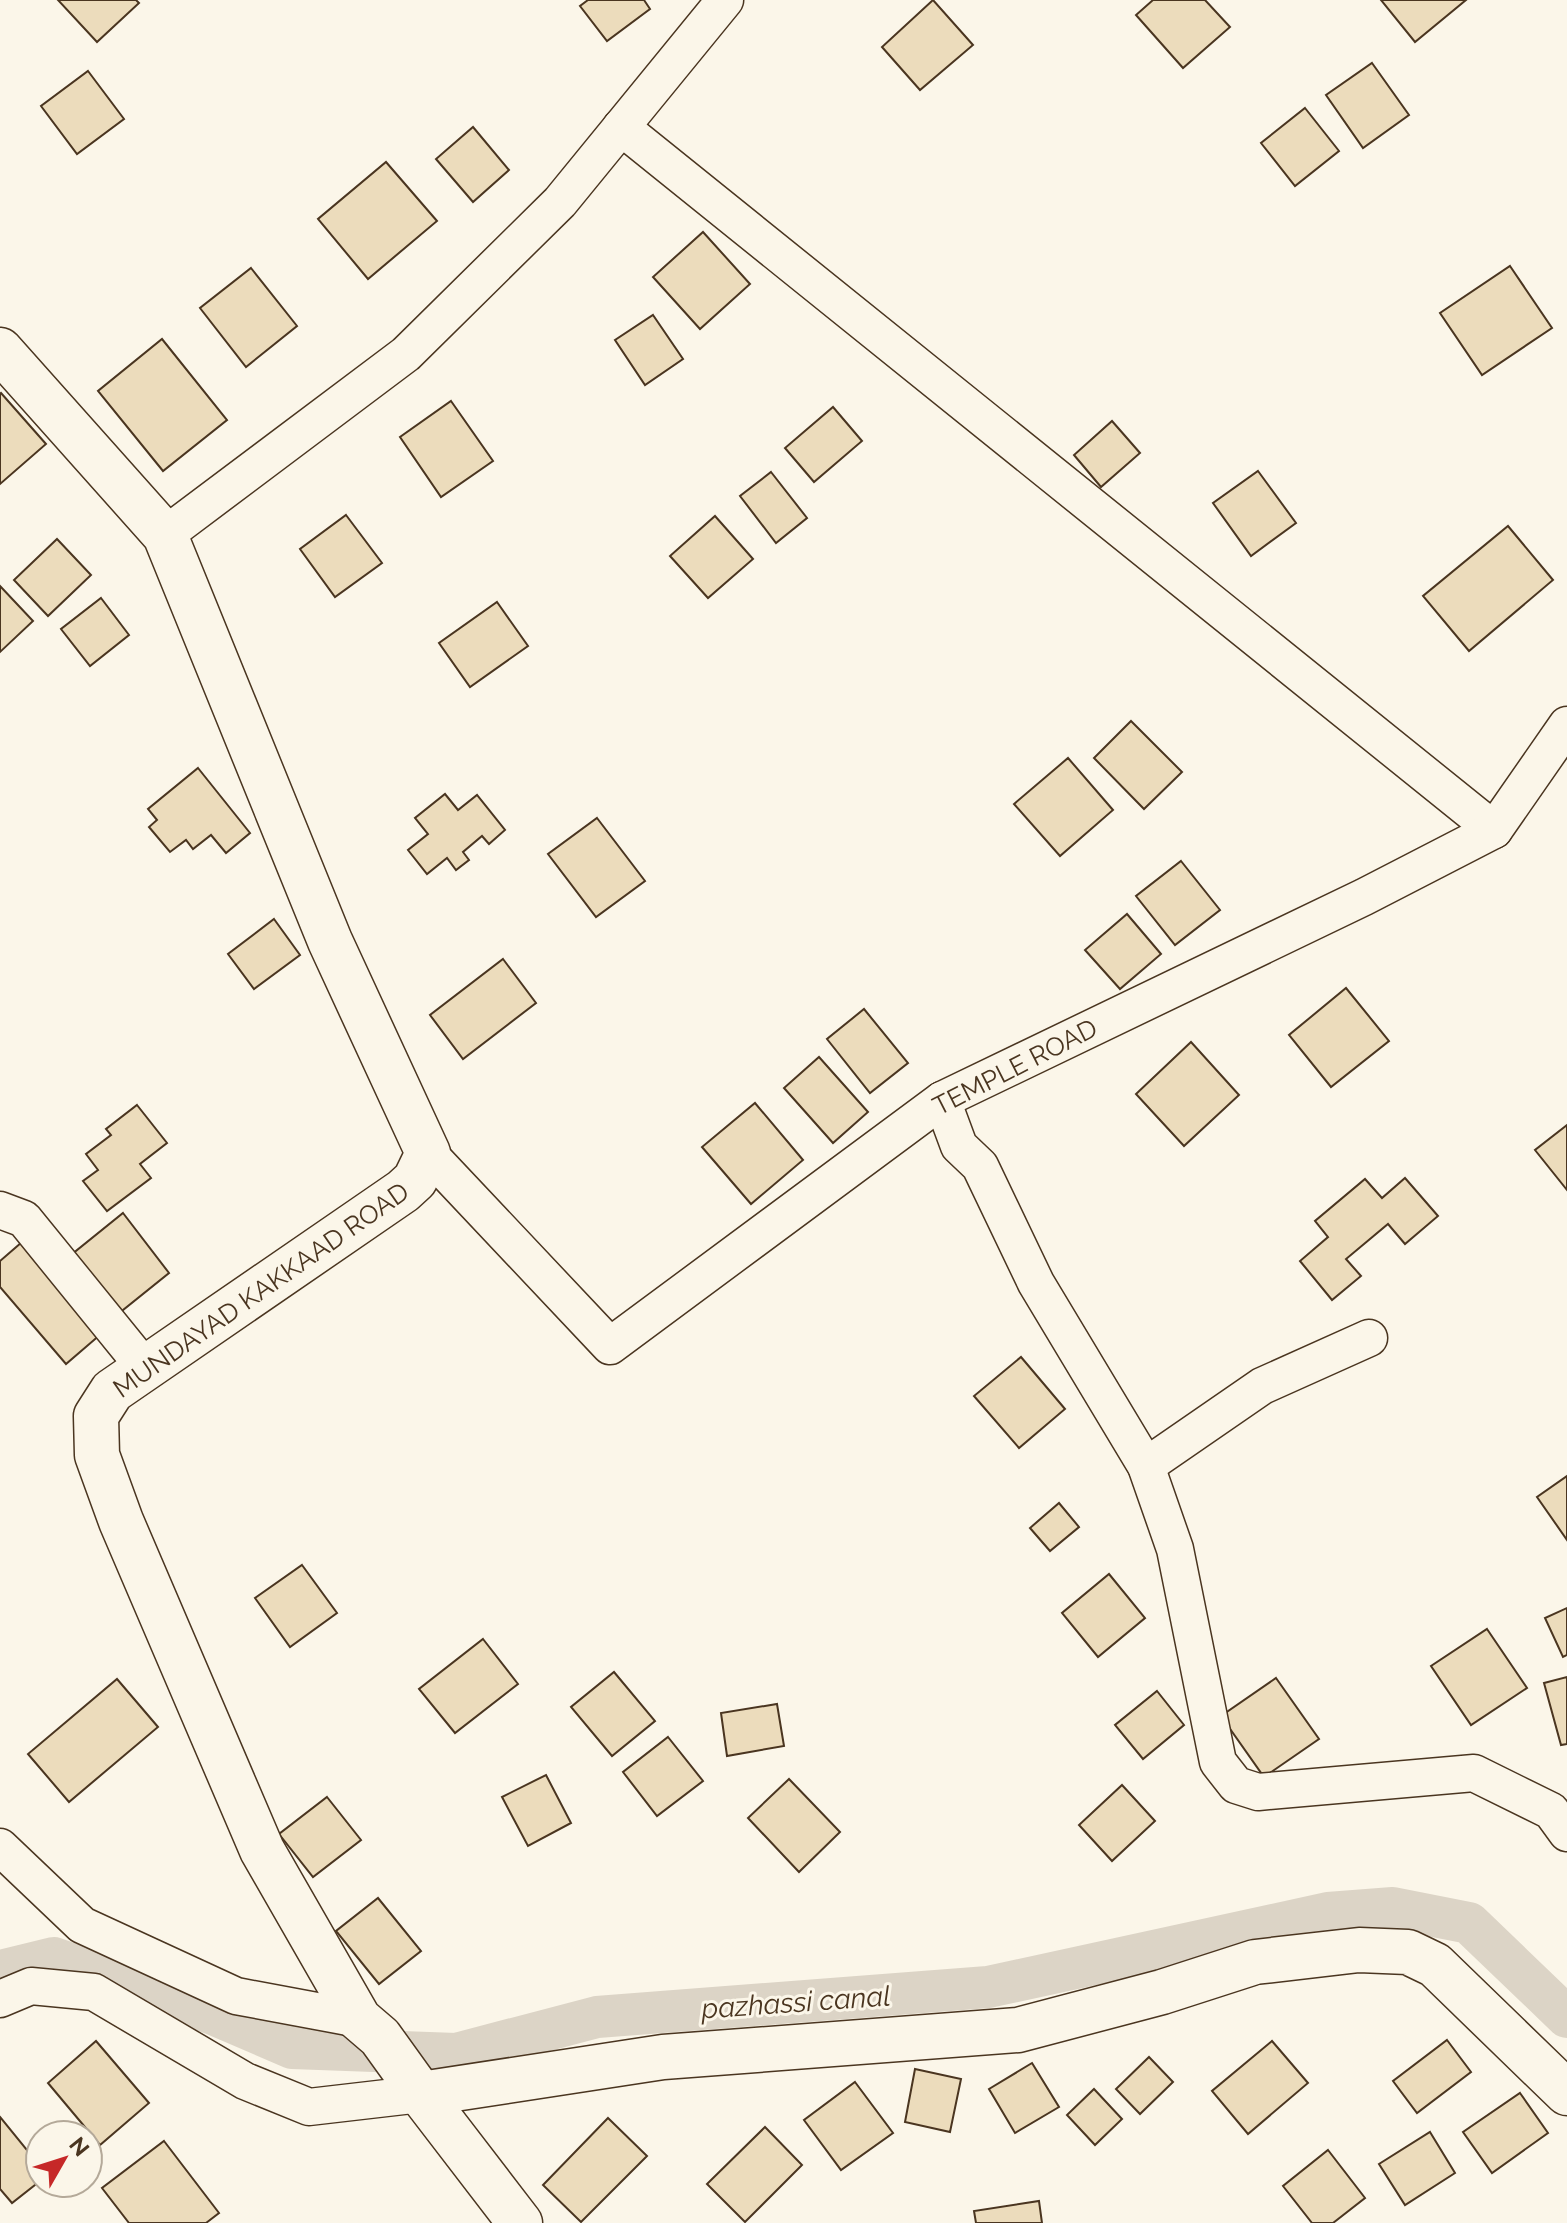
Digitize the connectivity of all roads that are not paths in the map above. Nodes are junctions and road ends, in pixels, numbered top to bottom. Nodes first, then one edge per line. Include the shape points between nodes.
1 (725, 0) edge
2 (621, 127) junction
3 (0, 350) edge
4 (165, 535) junction
5 (1567, 725) edge
6 (1494, 830) junction
7 (942, 1100) junction
8 (428, 1153) junction
9 (0, 1210) edge
10 (1369, 1338) dead end
11 (145, 1368) junction
12 (1146, 1466) junction
13 (1567, 1833) edge
14 (0, 1847) edge
15 (0, 1999) edge
16 (370, 2028) junction
17 (414, 2086) junction
18 (1567, 2093) edge
19 (520, 2223) edge

1 - 2 street
2 - 4 street via 560,202 406,354
2 - 6 street
3 - 4 main road, MUNDAYAD KAKKAAD ROAD
4 - 8 main road, MUNDAYAD KAKKAAD ROAD via 330,941
5 - 6 street, TEMPLE ROAD
6 - 7 street, TEMPLE ROAD
7 - 8 street, TEMPLE ROAD via 610,1346
7 - 12 street via 959,1146 980,1166 1036,1283
8 - 11 main road, MUNDAYAD KAKKAAD ROAD via 403,1191
9 - 11 street via 24,1219
10 - 12 street via 1262,1386
11 - 16 main road, MUNDAYAD KAKKAAD ROAD via 112,1391 96,1416 97,1455 262,1850
12 - 13 street via 1175,1549 1218,1762 1236,1785 1258,1792 1474,1773 1551,1811
14 - 16 street via 82,1925 236,1996
15 - 17 street via 31,1986 94,1992 245,2081 309,2107
16 - 17 main road, MUNDAYAD KAKKAAD ROAD
17 - 18 main road via 663,2057 1018,2030 1255,1962 1359,1950 1408,1952 1435,1965
17 - 19 main road

